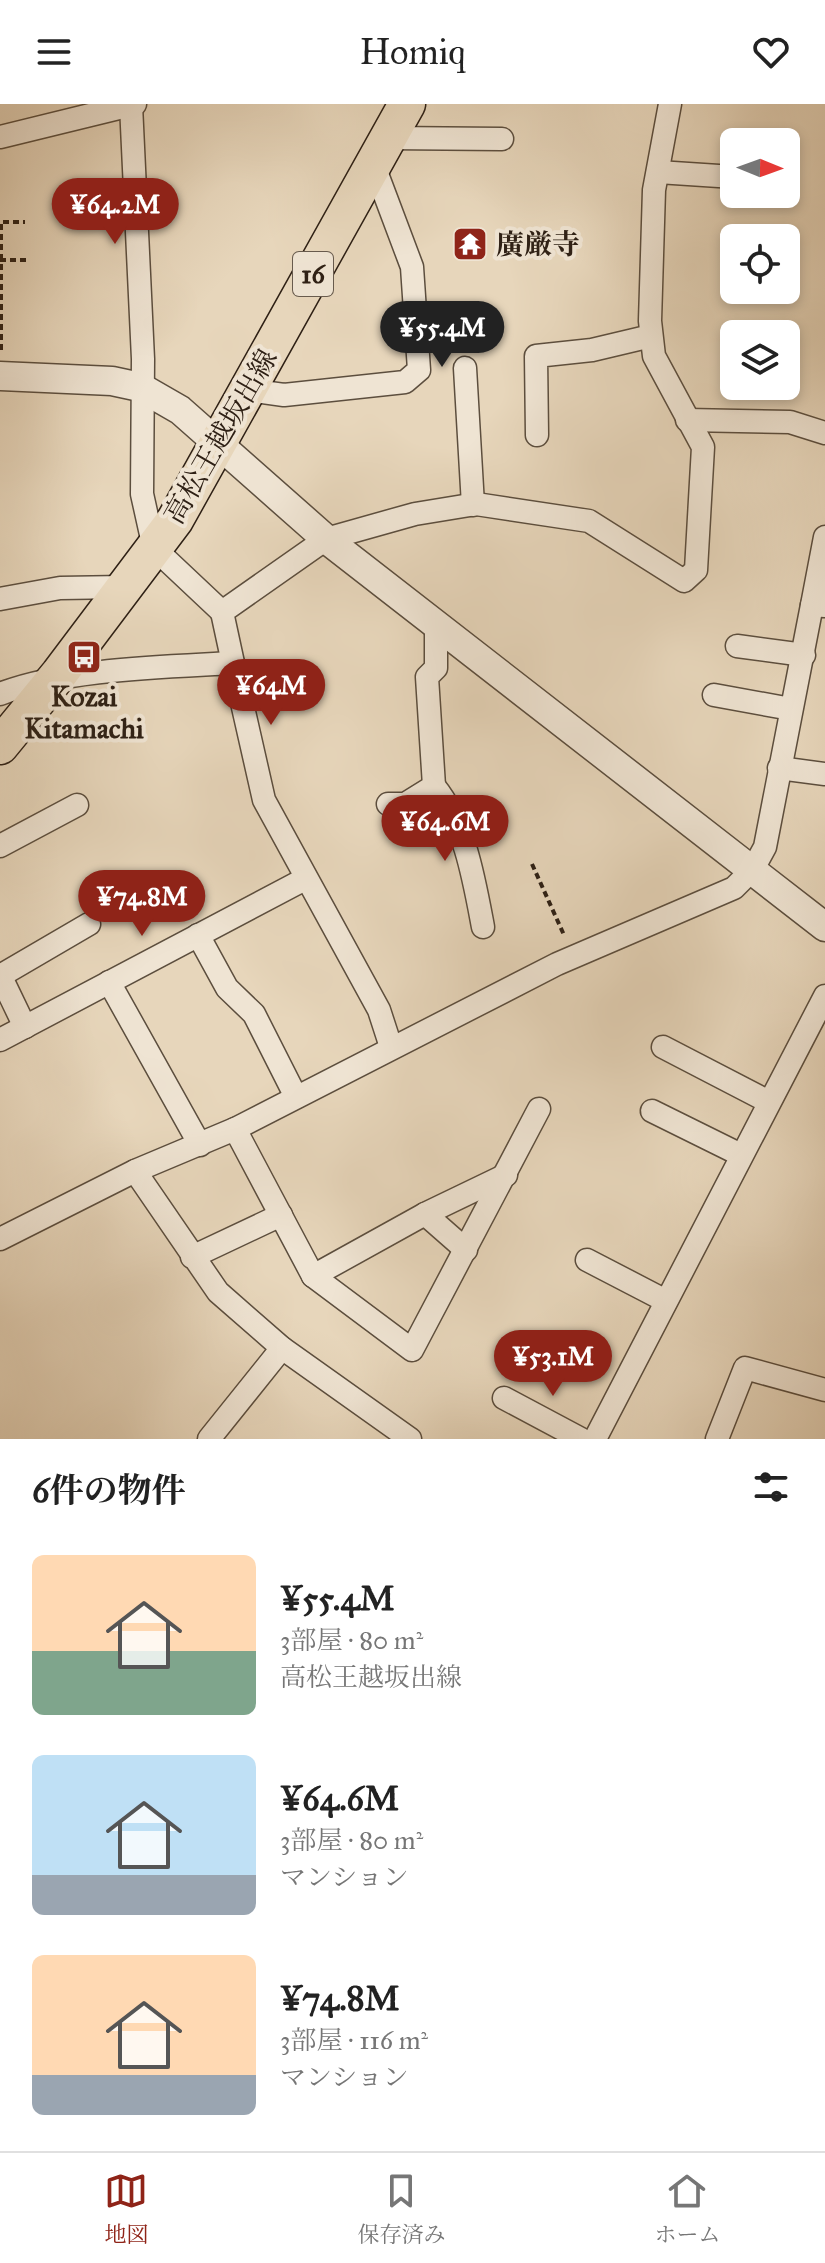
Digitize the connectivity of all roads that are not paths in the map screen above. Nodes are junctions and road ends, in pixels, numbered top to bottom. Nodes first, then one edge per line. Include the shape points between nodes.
1 (407, 104) edge
2 (670, 104) edge
3 (133, 105) edge
4 (0, 137) edge
5 (502, 139) dead end
6 (381, 152) junction
7 (658, 172) junction
8 (720, 176) edge
9 (651, 336) junction
10 (465, 368) dead end
11 (1, 376) edge
12 (140, 387) junction
13 (247, 390) junction
14 (687, 420) junction
15 (825, 433) edge
16 (537, 435) dead end
17 (218, 442) junction
18 (473, 505) junction
19 (825, 537) edge
20 (326, 539) junction
21 (154, 548) junction
22 (124, 587) junction
23 (0, 599) edge
24 (819, 606) edge
25 (222, 612) junction
26 (436, 625) junction
27 (737, 646) dead end
28 (804, 655) junction
29 (233, 663) junction
30 (53, 681) junction
31 (0, 694) edge
32 (714, 695) dead end
33 (791, 709) junction
34 (0, 746) edge
35 (779, 768) junction
36 (825, 774) edge
37 (434, 786) junction
38 (388, 804) dead end
39 (77, 805) dead end
40 (0, 846) edge
41 (753, 869) junction
42 (305, 879) junction
43 (89, 924) dead end
44 (483, 927) dead end
45 (825, 927) edge
46 (198, 935) junction
47 (0, 976) edge
48 (109, 982) junction
49 (825, 996) edge
50 (25, 1027) junction
51 (0, 1040) edge
52 (391, 1047) junction
53 (663, 1047) dead end
54 (296, 1097) junction
55 (769, 1102) junction
56 (539, 1109) dead end
57 (652, 1111) dead end
58 (235, 1129) junction
59 (200, 1145) junction
60 (741, 1155) junction
61 (135, 1171) junction
62 (506, 1175) junction
63 (425, 1214) junction
64 (281, 1215) junction
65 (0, 1239) edge
66 (466, 1250) junction
67 (192, 1257) junction
68 (587, 1260) dead end
69 (313, 1276) junction
70 (666, 1301) junction
71 (282, 1348) junction
72 (825, 1390) edge
73 (504, 1398) dead end
74 (399, 1436) edge
75 (209, 1439) edge
76 (581, 1439) edge
77 (595, 1439) edge
78 (717, 1439) edge

1 - 6 main road, 高松王越坂出線 / 16
2 - 7 street
3 - 4 street
3 - 12 street
5 - 6 street
6 - 13 main road, 高松王越坂出線 / 16
6 - 13 street via 412,267 419,370 405,382 284,395
7 - 8 street
7 - 9 street
9 - 14 street via 654,356
9 - 16 street via 536,356
10 - 18 street
11 - 12 street
12 - 17 street via 180,410
12 - 21 street via 142,494
13 - 17 main road, 高松王越坂出線 / 16
14 - 15 street via 790,422
14 - 18 street via 703,447 696,570 684,581 589,521
17 - 20 street
17 - 21 main road, 高松王越坂出線 / 16
18 - 20 street via 415,514
19 - 24 street
20 - 25 street
20 - 26 street
21 - 22 main road, 高松王越坂出線 / 16
21 - 25 street
22 - 23 street via 60,588
22 - 30 main road, 高松王越坂出線 / 16
24 - 28 street
25 - 29 street
26 - 37 street via 436,668 427,677
26 - 41 street
27 - 28 street
28 - 33 street
29 - 30 street
29 - 42 street via 264,800
30 - 31 street
30 - 34 main road, 高松王越坂出線 / 16
32 - 33 street
33 - 35 street
35 - 36 street
35 - 41 street via 765,847
37 - 38 street via 405,804
37 - 44 street via 448,804 473,872
39 - 40 street
41 - 45 street
41 - 52 street via 734,888 573,957
42 - 46 street
42 - 52 street via 379,1010
43 - 47 street
46 - 48 street
46 - 54 street via 227,988 254,1014
47 - 50 street
48 - 50 street
48 - 59 street
49 - 55 street
50 - 51 street
52 - 54 street
53 - 55 street
54 - 58 street
55 - 60 street
56 - 62 street
57 - 60 street
58 - 59 street
58 - 64 street
59 - 61 street
60 - 70 street
61 - 65 street
61 - 67 street
62 - 63 street
62 - 66 street
63 - 66 street
63 - 69 street
64 - 67 street
64 - 69 street
66 - 69 street via 412,1350
67 - 71 street via 218,1292
68 - 70 street
70 - 77 street
71 - 74 street
71 - 75 street
72 - 78 street via 745,1368
73 - 76 street

